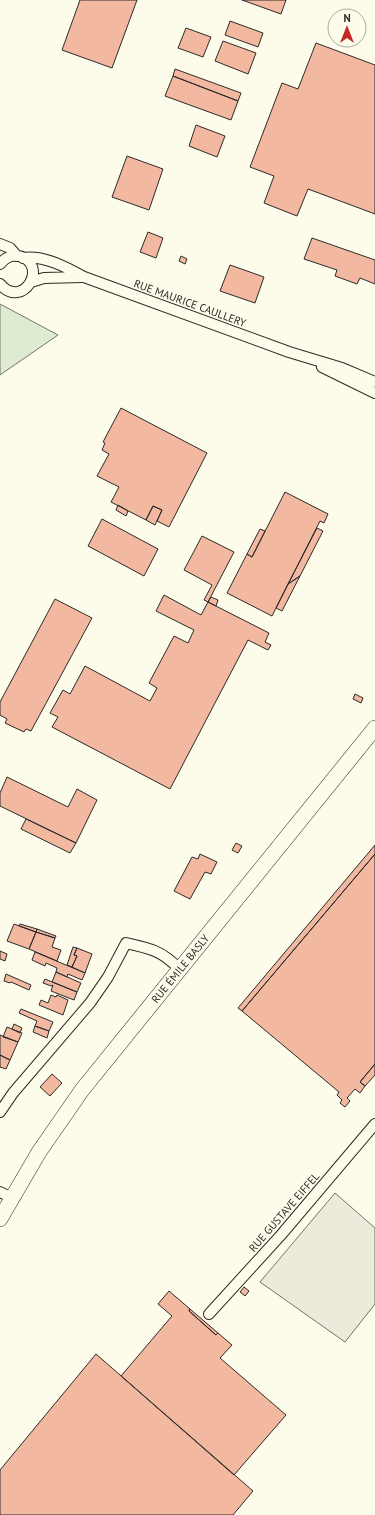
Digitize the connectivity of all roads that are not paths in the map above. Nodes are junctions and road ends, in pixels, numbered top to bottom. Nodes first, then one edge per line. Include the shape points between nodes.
1 (0, 244) edge
2 (20, 257) junction
3 (0, 264) edge
4 (84, 277) junction
5 (31, 282) junction
6 (0, 284) edge
7 (289, 352) junction
8 (375, 382) edge
9 (375, 394) edge
10 (375, 728) edge
11 (179, 969) junction
12 (0, 1112) edge
13 (375, 1124) edge
14 (6, 1195) edge
15 (0, 1219) edge
16 (209, 1314) dead end

1 - 2 street via 10,248
2 - 3 street, RUE MAURICE CAULLERY via 8,257
2 - 4 street, RUE MAURICE CAULLERY via 38,257
2 - 5 street via 28,261 32,268
4 - 5 street, RUE MAURICE CAULLERY via 44,278
4 - 7 street, RUE MAURICE CAULLERY
5 - 6 street, RUE MAURICE CAULLERY via 23,290 15,292
7 - 8 street, RUE MAURICE CAULLERY via 342,368
7 - 9 street, RUE MAURICE CAULLERY
10 - 11 street, RUE ÉMILE BASLY
11 - 12 street via 159,952 126,943 108,977 90,1003 13,1093
11 - 14 street, RUE ÉMILE BASLY via 73,1102
13 - 16 street, RUE GUSTAVE EIFFEL via 281,1235
14 - 15 street, RUE ÉMILE BASLY

